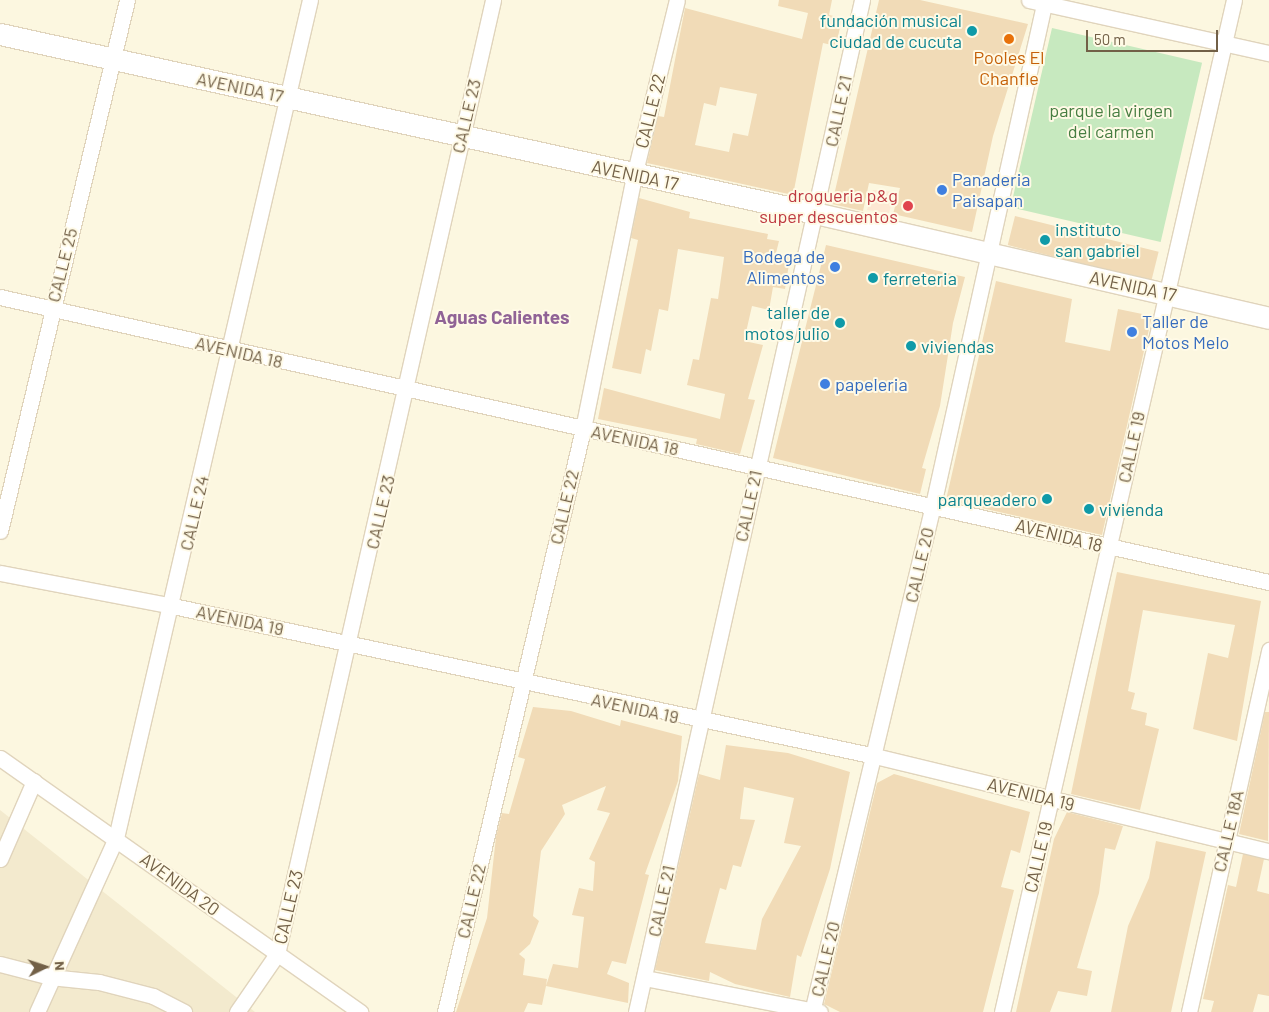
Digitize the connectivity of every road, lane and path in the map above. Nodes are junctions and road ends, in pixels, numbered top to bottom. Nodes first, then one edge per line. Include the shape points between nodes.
1 (127, 0) edge
2 (310, 0) edge
3 (492, 0) edge
4 (676, 0) edge
5 (862, 0) edge
6 (1234, 0) edge
7 (1039, 1) edge
8 (0, 34) edge
9 (1225, 42) junction
10 (1269, 52) edge
11 (114, 60) junction
12 (288, 97) junction
13 (462, 137) junction
14 (634, 176) junction
15 (815, 213) junction
16 (990, 255) junction
17 (1164, 293) junction
18 (0, 297) edge
19 (51, 310) junction
20 (1269, 318) edge
21 (231, 350) junction
22 (407, 392) junction
23 (583, 429) junction
24 (756, 467) junction
25 (933, 505) junction
26 (0, 531) edge
27 (1109, 548) junction
28 (0, 573) edge
29 (1269, 582) edge
30 (173, 606) junction
31 (350, 644) junction
32 (1269, 650) edge
33 (522, 684) junction
34 (701, 722) junction
35 (875, 756) junction
36 (0, 758) edge
37 (34, 781) junction
38 (1051, 800) junction
39 (116, 838) junction
40 (1225, 840) junction
41 (1269, 851) edge
42 (0, 859) edge
43 (277, 954) junction
44 (0, 964) edge
45 (50, 977) junction
46 (645, 978) junction
47 (447, 1005) edge
48 (815, 1011) edge
49 (37, 1012) edge
50 (184, 1012) edge
51 (237, 1012) edge
52 (360, 1012) edge
53 (636, 1012) edge
54 (1002, 1012) edge
55 (1189, 1012) edge

1 - 11 street, CALLE 25
2 - 12 street, CALLE 24
3 - 13 street, CALLE 23
4 - 14 street, CALLE 22
5 - 15 street, CALLE 21
6 - 9 street, CALLE 19
7 - 9 street
7 - 16 street, CALLE 20
8 - 11 street, AVENIDA 17
9 - 10 street
9 - 17 street, CALLE 19
11 - 12 street, AVENIDA 17
11 - 19 street, CALLE 25
12 - 13 street, AVENIDA 17
12 - 21 street, CALLE 24
13 - 14 street, AVENIDA 17
13 - 22 street, CALLE 23
14 - 15 street, AVENIDA 17
14 - 23 street, CALLE 22
15 - 16 street, AVENIDA 17
15 - 24 street, CALLE 21
16 - 17 street, AVENIDA 17
16 - 25 street, CALLE 20
17 - 20 street, AVENIDA 17
17 - 27 street, CALLE 19
18 - 19 street, AVENIDA 18
19 - 21 street, AVENIDA 18
19 - 26 street, CALLE 25
21 - 22 street, AVENIDA 18
21 - 30 street, CALLE 24
22 - 23 street, AVENIDA 18
22 - 31 street, CALLE 23
23 - 24 street, AVENIDA 18
23 - 33 street, CALLE 22
24 - 25 street, AVENIDA 18
24 - 34 street, CALLE 21
25 - 27 street, AVENIDA 18
25 - 35 street, CALLE 20
27 - 29 street, AVENIDA 18
27 - 38 street, CALLE 19
28 - 30 street, AVENIDA 19
30 - 31 street, AVENIDA 19
30 - 39 street, CALLE 24
31 - 33 street, AVENIDA 19
31 - 43 street, CALLE 23
32 - 40 street, CALLE 18A
33 - 34 street, AVENIDA 19
33 - 47 street, CALLE 22
34 - 35 street, AVENIDA 19
34 - 46 street, CALLE 21
35 - 38 street, AVENIDA 19
35 - 48 street, CALLE 20
36 - 37 street, AVENIDA 20
37 - 39 street, AVENIDA 20
37 - 42 street
38 - 40 street, AVENIDA 19
38 - 54 street, CALLE 19
39 - 43 street, AVENIDA 20
39 - 45 street, CALLE 24
40 - 41 street, AVENIDA 19
40 - 55 street, CALLE 18A
43 - 51 street, CALLE 23
43 - 52 street, AVENIDA 20
44 - 45 street
45 - 49 street, CALLE 24
45 - 50 street via 108,984 152,996
46 - 48 street
46 - 53 street, CALLE 21

